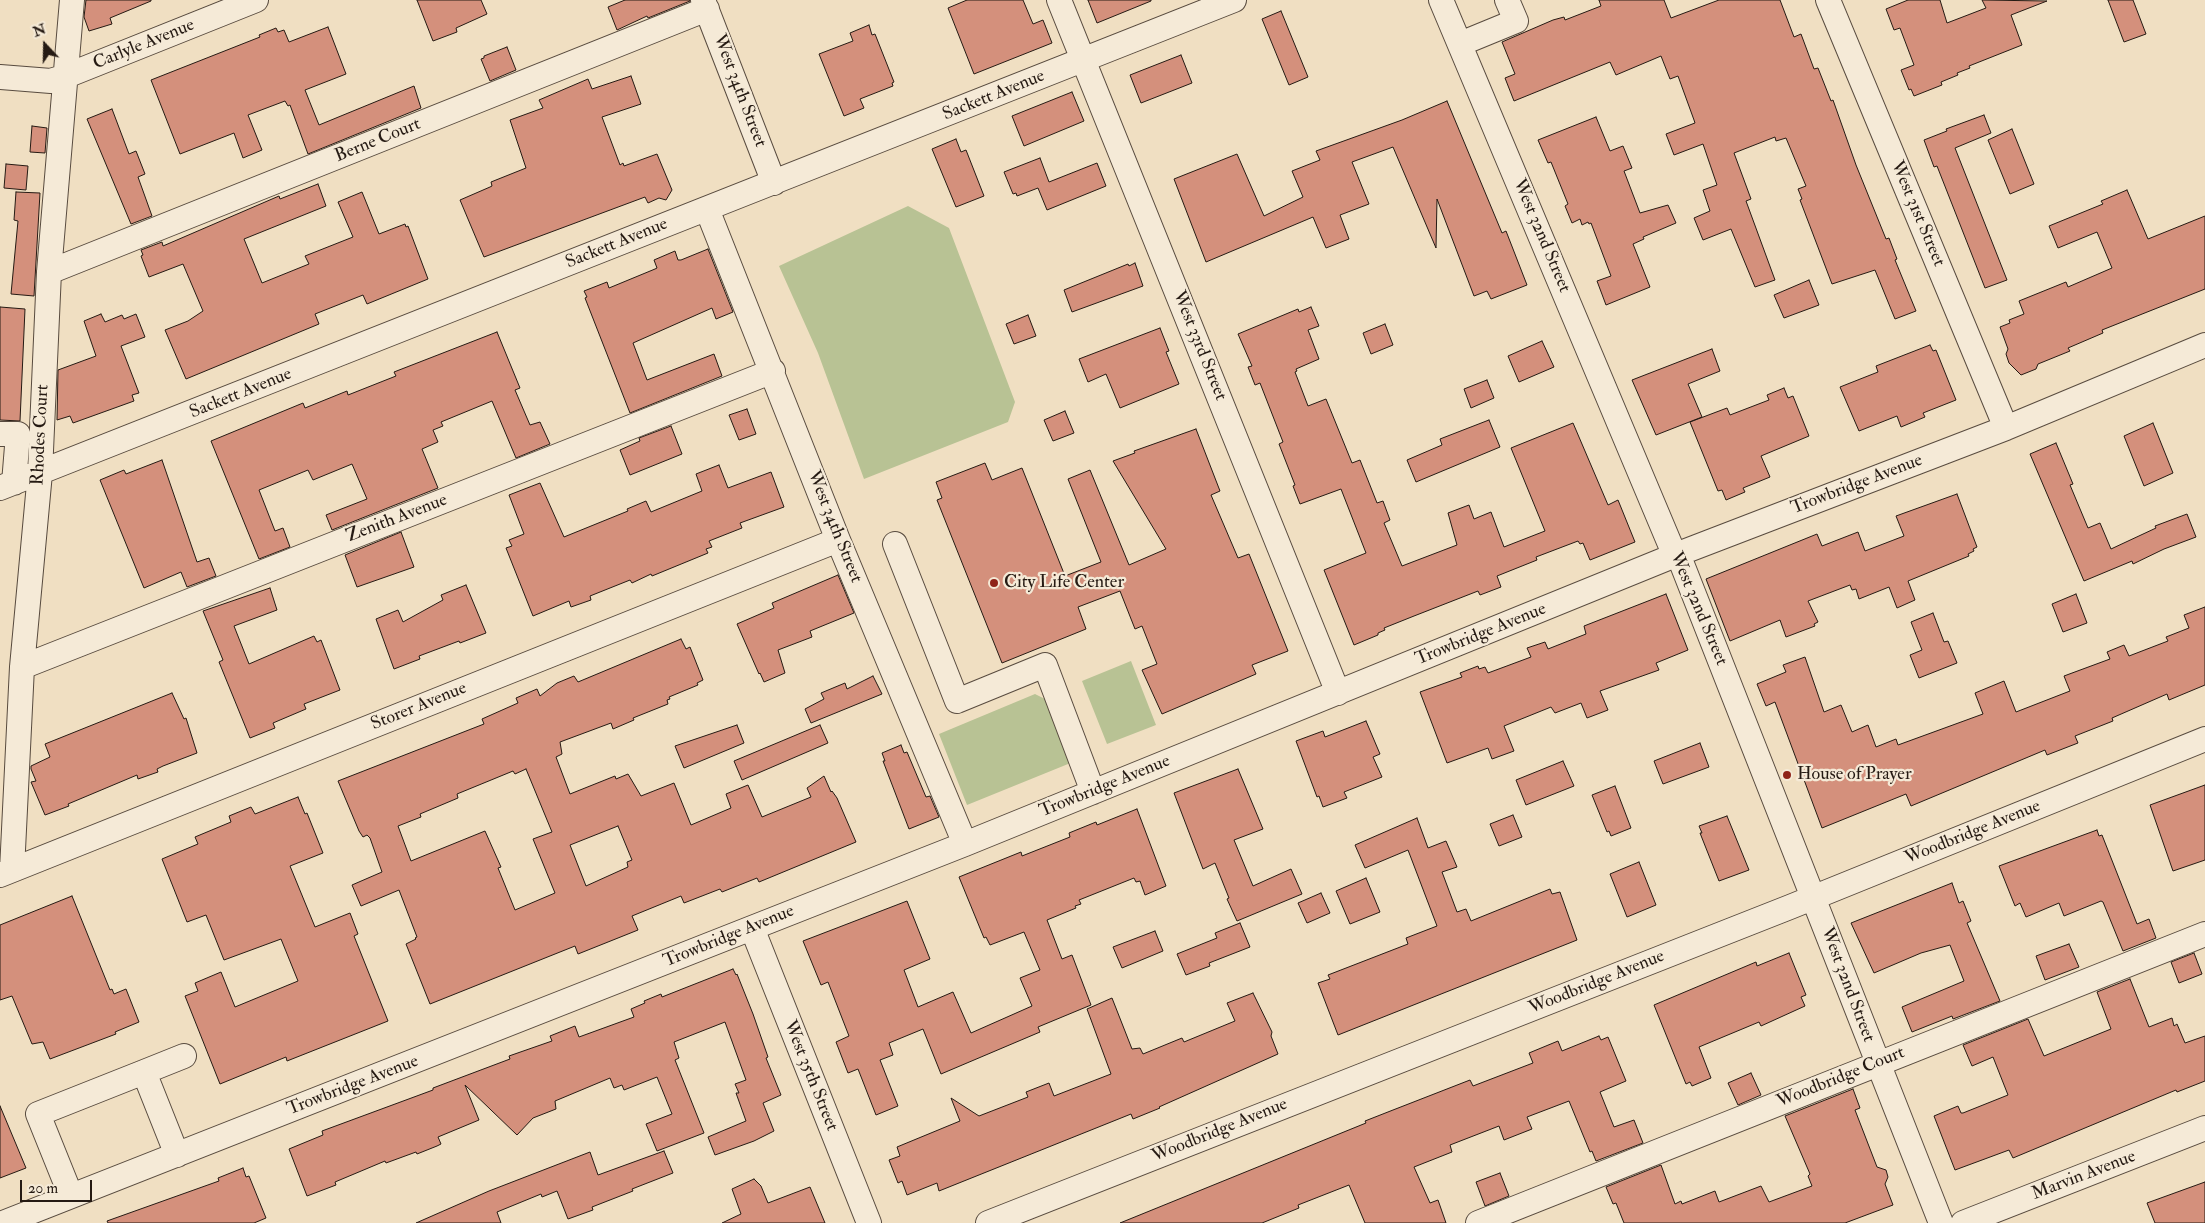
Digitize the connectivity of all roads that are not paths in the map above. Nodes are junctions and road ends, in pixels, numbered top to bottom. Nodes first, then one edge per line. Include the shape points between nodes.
1 (72, 0) edge
2 (256, 0) edge
3 (1059, 0) edge
4 (1234, 0) edge
5 (1441, 0) edge
6 (1507, 0) edge
7 (1828, 0) edge
8 (705, 5) edge
9 (1460, 44) junction
10 (1083, 60) junction
11 (66, 76) junction
12 (0, 77) edge
13 (774, 183) junction
14 (707, 209) junction
15 (49, 272) junction
16 (2205, 345) edge
17 (773, 371) junction
18 (2006, 428) junction
19 (0, 434) edge
20 (40, 474) junction
21 (7, 486) edge
22 (838, 540) junction
23 (895, 544) dead end
24 (1678, 554) junction
25 (22, 667) junction
26 (1338, 693) junction
27 (2205, 739) edge
28 (1092, 792) junction
29 (965, 844) junction
30 (6, 872) edge
31 (1813, 897) junction
32 (752, 928) junction
33 (2205, 934) edge
34 (184, 1056) dead end
35 (1877, 1064) junction
36 (144, 1072) junction
37 (2205, 1128) edge
38 (178, 1155) junction
39 (71, 1196) junction
40 (3, 1223) edge
41 (868, 1223) edge
42 (988, 1223) edge
43 (1478, 1223) edge
44 (1941, 1223) edge
45 (1963, 1223) edge

1 - 11 street, Rhodes Court
2 - 11 street, Carlyle Avenue
3 - 10 street, West 33rd Street
4 - 10 street, Sackett Avenue
5 - 9 street, West 32nd Street
6 - 9 street via 1516,21
7 - 18 street, West 31st Street
8 - 13 street, West 34th Street
8 - 15 street, Berne Court
9 - 24 street, West 32nd Street via 1672,549
10 - 13 street, Sackett Avenue
10 - 26 street, West 33rd Street
11 - 12 street, Carlyle Avenue via 51,81
11 - 15 street, Rhodes Court
13 - 14 street, Sackett Avenue
14 - 17 street, West 34th Street
14 - 20 street, Sackett Avenue
15 - 20 street, Rhodes Court
16 - 18 street, Trowbridge Avenue
17 - 22 street, West 34th Street
17 - 25 street, Zenith Avenue
18 - 24 street, Trowbridge Avenue
19 - 21 street via 18,434
20 - 21 street, Sackett Avenue
20 - 25 street, Rhodes Court
22 - 29 street, West 34th Street
22 - 30 street, Storer Avenue
23 - 28 street via 957,701 1045,665
24 - 26 street, Trowbridge Avenue
24 - 31 street, West 32nd Street
25 - 30 street, Rhodes Court
26 - 28 street, Trowbridge Avenue
27 - 31 street, Woodbridge Avenue
28 - 29 street, Trowbridge Avenue
29 - 32 street, Trowbridge Avenue
31 - 35 street, West 32nd Street
31 - 42 street, Woodbridge Avenue
32 - 38 street, Trowbridge Avenue
32 - 41 street, West 35th Street
33 - 35 street, Woodbridge Court
34 - 36 street
35 - 43 street, Woodbridge Court
35 - 44 street, West 32nd Street
36 - 38 street
36 - 39 street via 38,1114
37 - 45 street, Marvin Avenue
38 - 39 street, Trowbridge Avenue
39 - 40 street, Trowbridge Avenue

